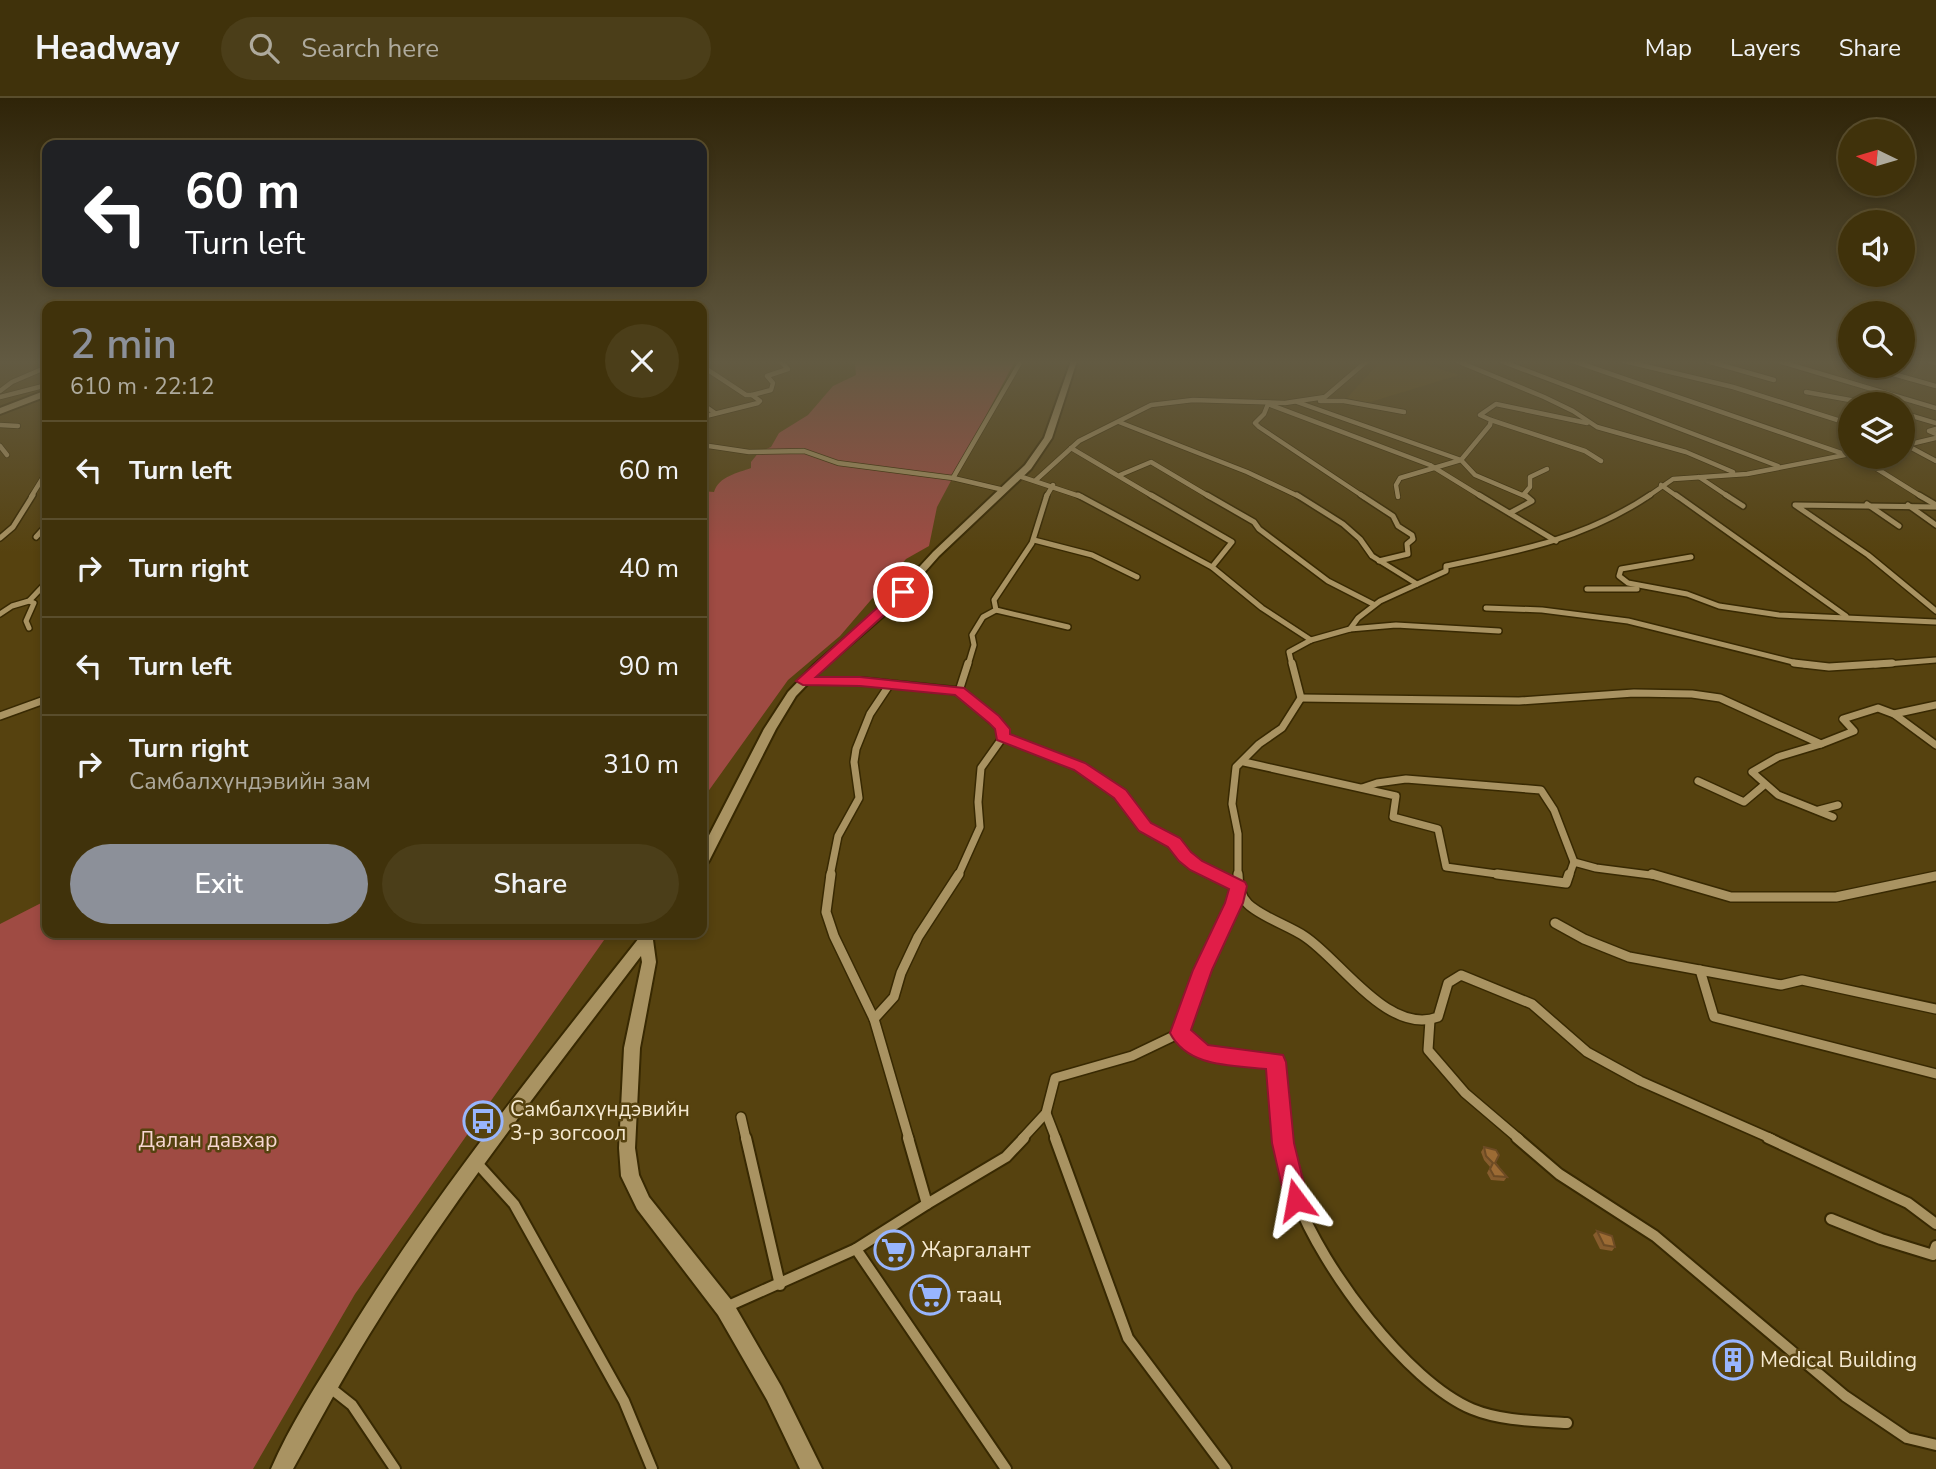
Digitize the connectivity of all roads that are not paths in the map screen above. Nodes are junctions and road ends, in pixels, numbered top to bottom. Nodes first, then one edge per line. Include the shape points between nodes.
1 (0, 425) edge
2 (984, 425) edge
3 (1052, 425) edge
4 (1112, 425) edge
5 (1127, 425) edge
6 (1257, 425) edge
7 (1323, 425) edge
8 (1362, 425) edge
9 (1490, 425) edge
10 (1506, 425) edge
11 (1594, 425) edge
12 (1669, 425) edge
13 (1765, 425) edge
14 (8, 426) junction
15 (18, 426) dead end
16 (0, 432) edge
17 (1936, 434) edge
18 (1915, 442) edge
19 (0, 446) edge
20 (707, 446) edge
21 (1071, 448) junction
22 (1915, 450) edge
23 (1838, 451) edge
24 (7, 455) dead end
25 (1838, 456) edge
26 (1461, 460) junction
27 (1601, 461) dead end
28 (1936, 461) edge
29 (1433, 467) junction
30 (1779, 467) junction
31 (1547, 469) dead end
32 (1877, 469) edge
33 (1737, 474) junction
34 (1120, 475) junction
35 (1019, 476) junction
36 (1698, 476) junction
37 (953, 478) junction
38 (42, 479) edge
39 (1036, 480) junction
40 (1052, 485) junction
41 (1661, 485) junction
42 (1004, 490) junction
43 (1524, 494) junction
44 (1398, 497) dead end
45 (1867, 504) junction
46 (1908, 505) junction
47 (1743, 506) dead end
48 (1936, 506) edge
49 (1510, 513) junction
50 (1936, 525) edge
51 (1899, 526) dead end
52 (42, 530) edge
53 (36, 537) dead end
54 (0, 538) edge
55 (1034, 540) junction
56 (1557, 541) junction
57 (1691, 557) dead end
58 (1379, 561) junction
59 (1212, 567) junction
60 (1137, 577) dead end
61 (1417, 584) junction
62 (42, 587) edge
63 (1645, 588) junction
64 (1587, 589) dead end
65 (29, 601) junction
66 (1373, 604) junction
67 (12, 606) junction
68 (0, 607) edge
69 (1486, 608) dead end
70 (996, 610) junction
71 (1936, 611) edge
72 (0, 614) edge
73 (1848, 617) junction
74 (1936, 622) edge
75 (1068, 627) dead end
76 (29, 628) dead end
77 (1350, 629) junction
78 (1499, 631) dead end
79 (1311, 640) junction
80 (1936, 660) edge
81 (803, 681) junction
82 (890, 684) junction
83 (959, 691) junction
84 (1301, 698) junction
85 (42, 701) edge
86 (1936, 705) edge
87 (1894, 714) junction
88 (0, 716) edge
89 (1003, 737) junction
90 (1821, 744) junction
91 (1936, 745) edge
92 (1244, 762) junction
93 (1698, 781) dead end
94 (1763, 786) junction
95 (1361, 788) junction
96 (1838, 805) dead end
97 (1819, 810) junction
98 (1833, 817) dead end
99 (707, 851) edge
100 (1574, 862) junction
101 (1936, 876) edge
102 (1238, 886) junction
103 (1555, 923) dead end
104 (646, 938) edge
105 (648, 938) edge
106 (1700, 970) junction
107 (1936, 1009) edge
108 (874, 1019) junction
109 (1430, 1020) junction
110 (1180, 1033) junction
111 (1936, 1074) edge
112 (1046, 1112) junction
113 (741, 1116) dead end
114 (476, 1162) junction
115 (927, 1204) junction
116 (1831, 1219) dead end
117 (1936, 1224) edge
118 (1936, 1246) edge
119 (856, 1249) junction
120 (780, 1285) junction
121 (725, 1308) junction
122 (326, 1385) junction
123 (1567, 1423) dead end
124 (1936, 1445) edge
125 (1220, 1467) edge
126 (282, 1469) edge
127 (395, 1469) edge
128 (652, 1469) edge
129 (811, 1469) edge
130 (1006, 1469) edge

1 - 14 street
2 - 37 street
3 - 35 street
4 - 21 street
5 - 58 street via 1308,500 1343,524
6 - 58 street via 1393,516 1398,526 1412,535 1408,554
7 - 29 street
8 - 26 street
9 - 26 street
10 - 27 street via 1585,451
11 - 33 street via 1686,452
12 - 30 street
13 - 23 street
14 - 15 street
14 - 16 street
17 - 18 street
19 - 24 street
20 - 37 street via 749,452 804,451 838,463
21 - 34 street
21 - 39 street
22 - 28 street
25 - 30 street
26 - 29 street
26 - 43 street via 1475,475
29 - 44 street via 1400,478
29 - 49 street
30 - 33 street
31 - 43 street via 1530,477
32 - 48 street
33 - 36 street
34 - 59 street via 1232,542
34 - 66 street via 1150,463 1160,468 1254,522 1328,581
35 - 39 street
35 - 42 street
36 - 41 street
36 - 47 street
37 - 42 street
38 - 54 street via 13,527
39 - 40 street
40 - 55 street
40 - 59 street via 1120,515
41 - 56 street via 1607,521
41 - 73 street
42 - 81 street via 890,605
43 - 49 street via 1532,501 1530,505
45 - 46 street
45 - 51 street
45 - 71 street via 1795,505 1868,555
46 - 48 street
46 - 50 street
49 - 56 street
52 - 53 street
55 - 60 street via 1092,555
55 - 70 street via 994,600
56 - 61 street via 1446,566 1446,571
57 - 63 street via 1621,569 1619,576
58 - 61 street
59 - 79 street
61 - 66 street
62 - 65 street
63 - 64 street
63 - 73 street via 1767,613
65 - 67 street
65 - 76 street via 34,603 26,621
66 - 77 street via 1358,615
67 - 68 street
67 - 72 street
69 - 80 street via 1608,618 1814,666
70 - 75 street
70 - 83 street via 983,617 972,635 974,645
73 - 74 street
77 - 78 street via 1396,625
77 - 79 street
79 - 84 street via 1289,652
81 - 82 street
81 - 99 street via 770,729
82 - 83 street
82 - 108 street via 870,714 856,749 853,762 859,798 838,836 826,912
83 - 89 street via 994,720
84 - 90 street via 1518,701 1692,694 1720,698
84 - 92 street via 1282,728
85 - 88 street
86 - 87 street
87 - 90 street via 1878,708 1843,719 1854,731
87 - 91 street
89 - 102 street via 1079,766 1120,794 1145,827 1174,842 1196,865
89 - 108 street via 981,768 980,827 975,839 918,937 894,998
90 - 94 street via 1756,768 1752,772
92 - 95 street
92 - 102 street via 1236,767 1232,804 1238,834
93 - 94 street via 1744,802
94 - 97 street via 1797,805
95 - 100 street via 1375,782 1423,778 1482,788 1541,790
95 - 100 street via 1396,796 1394,817 1438,829 1446,867 1566,883
96 - 97 street
97 - 98 street
100 - 101 street via 1653,874 1731,897 1836,897
102 - 109 street via 1248,904 1307,938 1384,1006
102 - 110 street
103 - 106 street via 1629,957
104 - 114 street
105 - 121 street via 649,962 632,1048 628,1168 643,1203
106 - 107 street via 1781,985 1802,980
106 - 111 street via 1714,1017
108 - 115 street
109 - 117 street via 1438,1017 1448,983 1461,975 1495,988 1532,1004 1587,1052 1640,1081 1843,1171 1908,1203
109 - 124 street via 1428,1051 1465,1093 1559,1174 1655,1236 1845,1396 1907,1438
110 - 112 street via 1132,1056 1055,1078
110 - 123 street via 1203,1053 1276,1062 1283,1143 1296,1200 1337,1273 1401,1357 1428,1382 1471,1409 1522,1420
112 - 115 street via 1006,1157
112 - 125 street via 1128,1338
113 - 120 street
114 - 122 street via 382,1294
114 - 128 street via 514,1204 624,1401
115 - 119 street
116 - 118 street via 1933,1255
119 - 120 street
119 - 130 street
120 - 121 street
121 - 129 street
122 - 126 street
122 - 127 street via 352,1405

